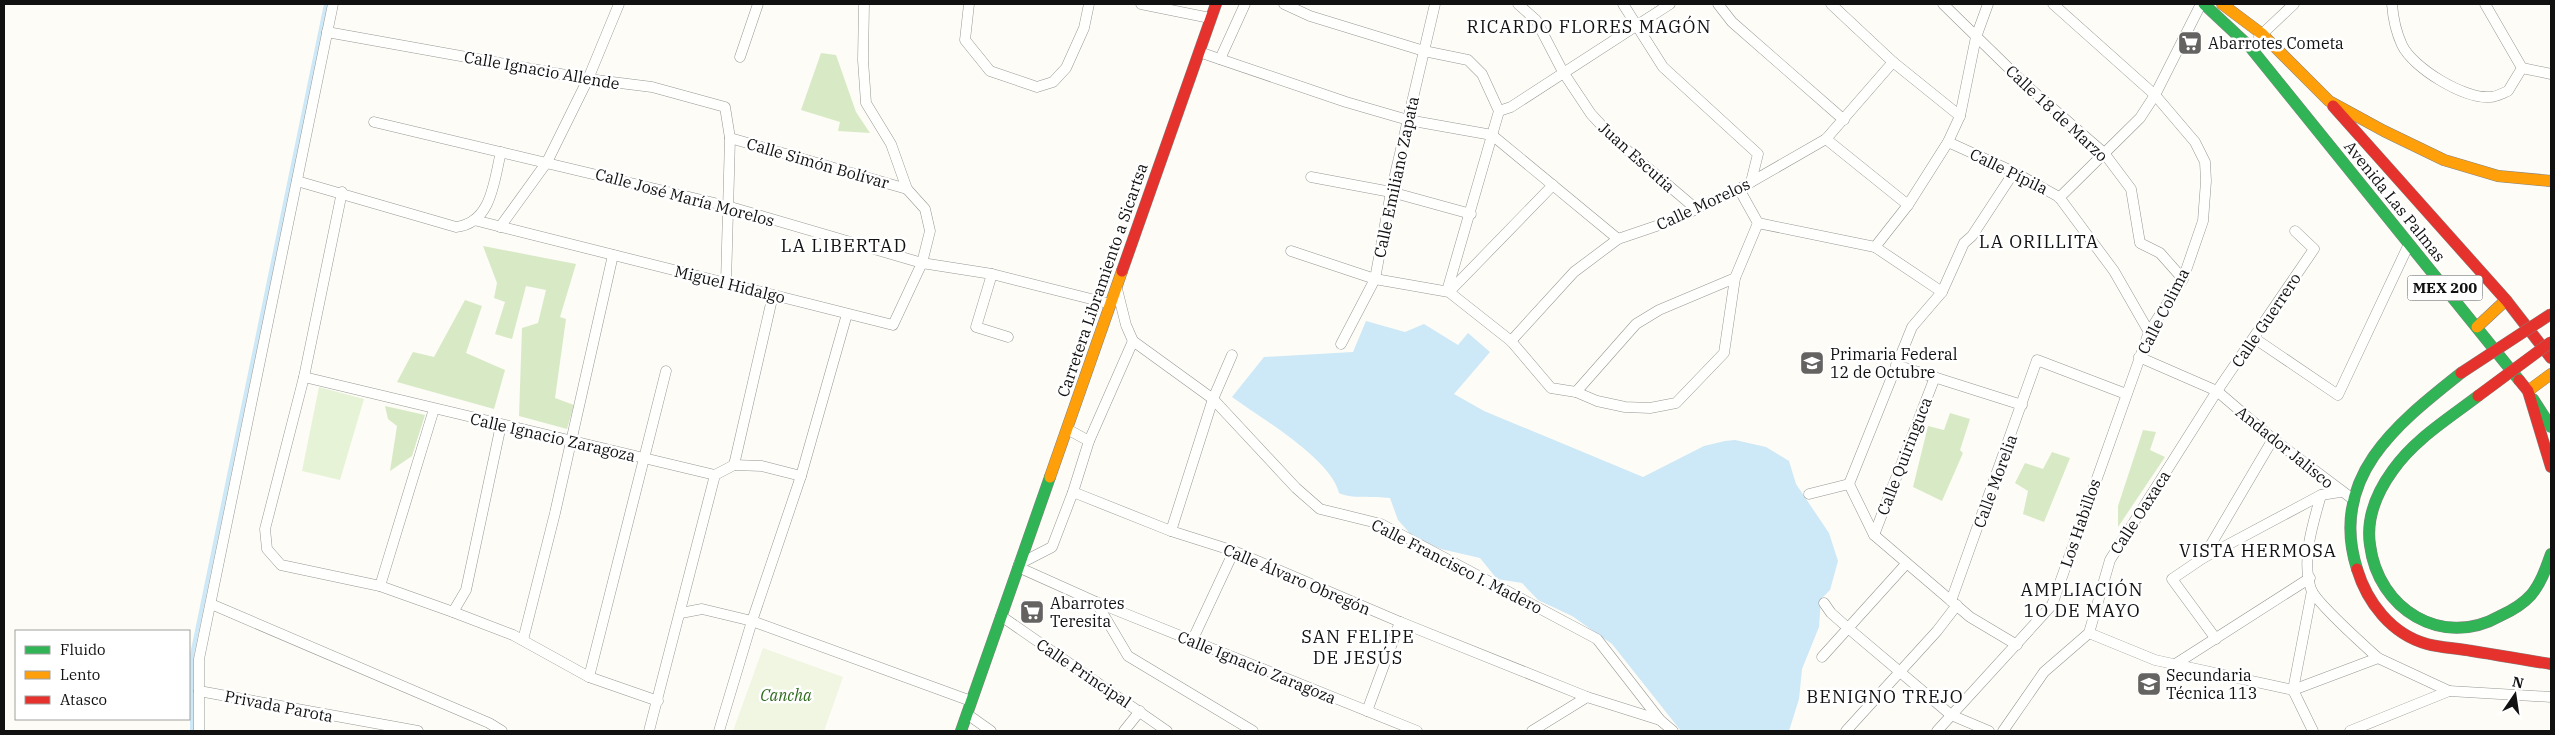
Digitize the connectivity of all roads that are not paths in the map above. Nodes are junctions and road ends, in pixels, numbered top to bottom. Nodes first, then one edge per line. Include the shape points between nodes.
1 (333, 4) edge
2 (619, 4) edge
3 (758, 4) edge
4 (864, 4) edge
5 (969, 4) edge
6 (1089, 4) edge
7 (1140, 4) edge
8 (1216, 4) edge
9 (1245, 4) edge
10 (1284, 4) edge
11 (1435, 4) edge
12 (1518, 4) edge
13 (1623, 4) edge
14 (1670, 4) edge
15 (1718, 4) edge
16 (1831, 4) edge
17 (1943, 4) edge
18 (1988, 4) edge
19 (2053, 4) edge
20 (2202, 4) edge
21 (2222, 4) edge
22 (2294, 4) edge
23 (2392, 4) edge
24 (2485, 4) edge
25 (1210, 18) junction
26 (1636, 26) junction
27 (326, 32) junction
28 (2262, 34) junction
29 (1976, 37) junction
30 (2250, 47) junction
31 (1424, 50) junction
32 (1199, 52) junction
33 (740, 57) dead end
34 (1220, 59) junction
35 (1893, 62) junction
36 (2522, 68) junction
37 (1563, 72) junction
38 (2551, 74) edge
39 (588, 79) junction
40 (2155, 96) junction
41 (2329, 101) junction
42 (1499, 111) junction
43 (1960, 116) junction
44 (1408, 120) junction
45 (1844, 120) junction
46 (374, 122) dead end
47 (1492, 135) junction
48 (730, 138) junction
49 (1826, 139) junction
50 (1948, 142) junction
51 (501, 152) junction
52 (2104, 153) junction
53 (547, 162) junction
54 (2014, 172) junction
55 (1311, 177) dead end
56 (297, 181) junction
57 (2551, 181) edge
58 (1751, 182) junction
59 (1553, 185) junction
60 (907, 188) junction
61 (1739, 188) junction
62 (342, 192) junction
63 (1391, 192) junction
64 (2059, 198) junction
65 (1908, 205) junction
66 (727, 206) junction
67 (1695, 208) junction
68 (1471, 214) junction
69 (474, 220) junction
70 (1758, 223) junction
71 (500, 226) junction
72 (2295, 231) dead end
73 (1618, 239) junction
74 (2409, 244) junction
75 (1876, 247) junction
76 (1291, 251) dead end
77 (613, 255) junction
78 (922, 263) junction
79 (992, 274) junction
80 (1735, 278) junction
81 (1375, 279) junction
82 (2182, 279) junction
83 (726, 283) junction
84 (1116, 288) junction
85 (1448, 291) junction
86 (1942, 292) junction
87 (773, 295) junction
88 (2506, 300) junction
89 (1111, 304) junction
90 (847, 314) junction
91 (2551, 314) edge
92 (2477, 327) junction
93 (2149, 332) junction
94 (1008, 337) dead end
95 (2254, 338) junction
96 (1134, 341) junction
97 (1511, 341) junction
98 (2551, 342) edge
99 (1341, 344) dead end
100 (1232, 355) dead end
101 (2139, 357) junction
102 (2551, 358) edge
103 (1896, 365) junction
104 (666, 371) dead end
105 (2551, 374) edge
106 (304, 377) junction
107 (1935, 377) junction
108 (2217, 391) junction
109 (2528, 391) junction
110 (1576, 392) junction
111 (2126, 394) junction
112 (1213, 399) junction
113 (2022, 405) junction
114 (434, 408) junction
115 (501, 425) junction
116 (2551, 427) edge
117 (1067, 428) junction
118 (2273, 439) junction
119 (1089, 441) junction
120 (571, 442) junction
121 (644, 458) junction
122 (734, 465) junction
123 (2551, 467) edge
124 (715, 475) junction
125 (801, 476) junction
126 (1849, 484) junction
127 (1073, 492) junction
128 (2340, 492) junction
129 (1809, 494) dead end
130 (2320, 495) junction
131 (2354, 500) junction
132 (1171, 531) junction
133 (1874, 535) junction
134 (1234, 551) junction
135 (2551, 554) edge
136 (2203, 558) junction
137 (1906, 564) junction
138 (1019, 566) junction
139 (2310, 578) junction
140 (380, 586) junction
141 (2312, 591) junction
142 (1096, 602) junction
143 (1824, 603) dead end
144 (1954, 603) junction
145 (211, 604) junction
146 (453, 612) junction
147 (681, 613) junction
148 (1001, 616) junction
149 (752, 620) junction
150 (1400, 622) junction
151 (1848, 628) junction
152 (2089, 633) junction
153 (2216, 639) junction
154 (523, 640) junction
155 (1192, 641) junction
156 (2017, 644) junction
157 (1822, 656) dead end
158 (2378, 658) junction
159 (2551, 664) edge
160 (2174, 665) junction
161 (1900, 672) junction
162 (590, 677) junction
163 (2293, 690) junction
164 (199, 691) junction
165 (2449, 691) junction
166 (1587, 697) junction
167 (2551, 697) edge
168 (658, 701) junction
169 (971, 701) junction
170 (1140, 711) junction
171 (1367, 711) junction
172 (967, 714) junction
173 (1951, 715) junction
174 (1660, 720) junction
175 (403, 730) edge
176 (199, 731) edge
177 (418, 731) edge
178 (502, 731) edge
179 (649, 731) edge
180 (718, 731) edge
181 (961, 731) edge
182 (991, 731) edge
183 (1124, 731) edge
184 (1167, 731) edge
185 (1253, 731) edge
186 (1417, 731) edge
187 (1532, 731) edge
188 (1673, 731) edge
189 (1846, 731) edge
190 (1937, 731) edge
191 (1989, 731) edge
192 (2003, 731) edge
193 (2313, 731) edge
194 (2350, 731) edge

1 - 27 street
2 - 39 street
3 - 33 street
4 - 60 street via 866,103 891,144
5 - 6 street via 965,40 990,71 1036,87 1053,82 1066,68 1084,28
7 - 25 street
8 - 25 main road, Carretera Libramiento a Sicartsa
9 - 34 street
10 - 31 street via 1310,16
11 - 31 street, Calle Emiliano Zapata
12 - 37 street, Juan Escutia via 1536,20
13 - 26 street
14 - 26 street
15 - 45 street via 1732,22
16 - 35 street
17 - 29 street, Calle 18 de Marzo
18 - 29 street
19 - 40 street, Calle Colima
20 - 30 main road, Avenida Las Palmas / MEX 200
20 - 40 street
21 - 28 main road, Avenida Las Palmas
22 - 28 street
23 - 36 street via 2403,47 2426,71 2462,91 2490,97 2508,91
24 - 36 street
25 - 32 main road, Carretera Libramiento a Sicartsa
26 - 37 street
26 - 58 street via 1663,67 1758,154
27 - 39 street, Calle Ignacio Allende
27 - 56 street
28 - 30 street
28 - 41 main road, Avenida Las Palmas
29 - 43 street
29 - 52 street, Calle 18 de Marzo
30 - 74 main road, Avenida Las Palmas / MEX 200
31 - 42 street via 1468,60 1482,74
31 - 44 street, Calle Emiliano Zapata
32 - 34 street
32 - 84 main road, Carretera Libramiento a Sicartsa
34 - 44 street
35 - 43 street
35 - 45 street, Calle Morelos
36 - 38 street
37 - 42 street via 1511,107
37 - 67 street, Juan Escutia via 1591,114 1616,140
39 - 48 street, Calle Ignacio Allende via 652,87 725,106
39 - 53 street
40 - 52 street via 2140,118
40 - 82 street, Calle Colima via 2195,142 2205,162 2203,221
41 - 57 main road via 2444,160 2498,176
41 - 88 main road, Avenida Las Palmas
42 - 47 street
43 - 50 street
44 - 47 street
44 - 63 street, Calle Emiliano Zapata
45 - 49 street, Calle Morelos
46 - 51 street, Calle José María Morelos
47 - 59 street
47 - 68 street
48 - 60 street, Calle Simón Bolívar
48 - 66 street
49 - 58 street, Calle Morelos
49 - 65 street
50 - 54 street, Calle Pípila
50 - 65 street
51 - 53 street, Calle José María Morelos
51 - 69 street via 488,206
52 - 64 street
52 - 82 street, Calle 18 de Marzo via 2131,188 2140,243 2160,253
53 - 66 street, Calle José María Morelos
53 - 71 street
54 - 64 street, Calle Pípila
54 - 86 street via 1972,236 1964,243
55 - 63 street
56 - 62 street
56 - 145 street
58 - 61 street, Calle Morelos
59 - 73 street
59 - 85 street
60 - 78 street via 925,209 930,231
61 - 67 street, Calle Morelos
61 - 70 street
62 - 69 street via 456,227
62 - 106 street
63 - 68 street
63 - 81 street, Calle Emiliano Zapata
64 - 93 street, Calle Pípila via 2114,270
65 - 75 street
66 - 78 street, Calle José María Morelos
66 - 83 street
67 - 73 street, Calle Morelos via 1672,221
68 - 85 street
69 - 71 street, Miguel Hidalgo
70 - 75 street
70 - 80 street
71 - 77 street, Miguel Hidalgo
72 - 95 street, Calle Guerrero via 2314,249
73 - 97 street, Calle Morelos via 1574,272
74 - 92 main road, Avenida Las Palmas / MEX 200
74 - 95 street via 2338,395
75 - 86 street
76 - 81 street
77 - 83 street, Miguel Hidalgo
77 - 120 street
78 - 79 street, Calle José María Morelos
78 - 90 street, Miguel Hidalgo via 893,326
79 - 89 street, Calle José María Morelos
79 - 94 street via 976,327
80 - 110 street via 1659,310 1636,324
80 - 110 street via 1724,353 1676,403 1650,408 1625,407
81 - 85 street
81 - 99 street, Calle Emiliano Zapata
82 - 93 street, Calle Colima
83 - 87 street, Miguel Hidalgo
84 - 89 main road, Carretera Libramiento a Sicartsa
84 - 96 street
85 - 97 street
86 - 103 street via 1912,327
87 - 90 street, Miguel Hidalgo
87 - 122 street
88 - 92 main road
88 - 102 main road, Avenida Las Palmas
89 - 117 main road, Carretera Libramiento a Sicartsa
90 - 125 street
91 - 131 main road, bridge via 2461,373 2398,425 2371,458 2358,481
92 - 109 main road, Avenida Las Palmas / MEX 200
93 - 101 street, Calle Colima
95 - 108 street, Calle Guerrero
96 - 112 street, Calle Francisco I. Madero
96 - 119 street
97 - 110 street via 1551,388
98 - 135 main road, bridge via 2414,445 2392,470 2371,515 2369,536 2372,559 2393,599 2421,621 2454,631 2472,631 2497,622 2531,596
100 - 112 street
101 - 108 street, Andador Jalisco
101 - 111 street, Calle Colima
103 - 107 street
103 - 126 street
104 - 121 street
105 - 109 main road
106 - 114 street, Calle Ignacio Zaragoza
106 - 140 street via 265,530 267,549 281,565
107 - 113 street
107 - 133 street, Calle Quiringuca
108 - 118 street, Andador Jalisco
108 - 152 street, Calle Oaxaca via 2110,560
109 - 116 main road, Avenida Las Palmas
109 - 123 main road
111 - 113 street, Calle Morelia via 2038,360
111 - 156 street, Los Habillos via 2052,605
112 - 132 street
112 - 174 street, Calle Francisco I. Madero via 1296,488 1320,509 1380,524 1597,639
113 - 144 street, Calle Morelia
114 - 115 street, Calle Ignacio Zaragoza
114 - 140 street
115 - 120 street, Calle Ignacio Zaragoza
115 - 146 street via 466,590
117 - 119 street
117 - 138 main road, Carretera Libramiento a Sicartsa
118 - 128 street, Andador Jalisco
118 - 136 street
119 - 127 street
120 - 121 street, Calle Ignacio Zaragoza
120 - 154 street
121 - 124 street, Calle Ignacio Zaragoza
121 - 162 street
122 - 124 street
122 - 125 street via 762,466
124 - 147 street
125 - 149 street
126 - 129 street
126 - 133 street
127 - 132 street, Calle Álvaro Obregón
127 - 138 street via 1052,547
128 - 130 street
128 - 131 street, Andador Jalisco
130 - 136 street
130 - 139 street via 2308,543
131 - 159 main road via 2351,517 2353,556 2365,592 2385,618 2414,639 2429,644
132 - 134 street, Calle Álvaro Obregón
133 - 137 street
134 - 150 street, Calle Álvaro Obregón
134 - 155 street
136 - 153 street via 2172,579
137 - 144 street
137 - 151 street
138 - 142 street, Calle Ignacio Zaragoza
138 - 148 main road, Carretera Libramiento a Sicartsa
139 - 141 street
139 - 153 street
140 - 146 street
141 - 158 street via 2333,616
141 - 163 street
142 - 155 street, Calle Ignacio Zaragoza
142 - 185 street via 1128,656
143 - 151 street
144 - 156 street via 1970,617
144 - 161 street
145 - 164 street via 200,659
145 - 178 street
146 - 154 street
147 - 149 street via 702,609
147 - 168 street
148 - 169 main road, Carretera Libramiento a Sicartsa
148 - 170 street, Calle Principal
149 - 169 street
149 - 180 street
150 - 166 street, Calle Álvaro Obregón
150 - 171 street
151 - 157 street
151 - 161 street
152 - 160 street
152 - 192 street via 2044,672
153 - 160 street
154 - 162 street
155 - 171 street, Calle Ignacio Zaragoza
156 - 173 street, Los Habillos
158 - 163 street
158 - 165 street
160 - 163 street
161 - 173 street
161 - 189 street
162 - 168 street
163 - 193 street
164 - 175 street, Privada Parota
164 - 176 street
165 - 167 street
165 - 194 street
166 - 174 street, Calle Álvaro Obregón
166 - 187 street
168 - 179 street
169 - 172 main road, Carretera Libramiento a Sicartsa
170 - 183 street
170 - 184 street, Calle Principal
171 - 186 street, Calle Ignacio Zaragoza
172 - 181 main road, Carretera Libramiento a Sicartsa
172 - 182 street
173 - 190 street, Los Habillos
173 - 191 street
174 - 188 street, Calle Francisco I. Madero
175 - 177 street, Privada Parota

